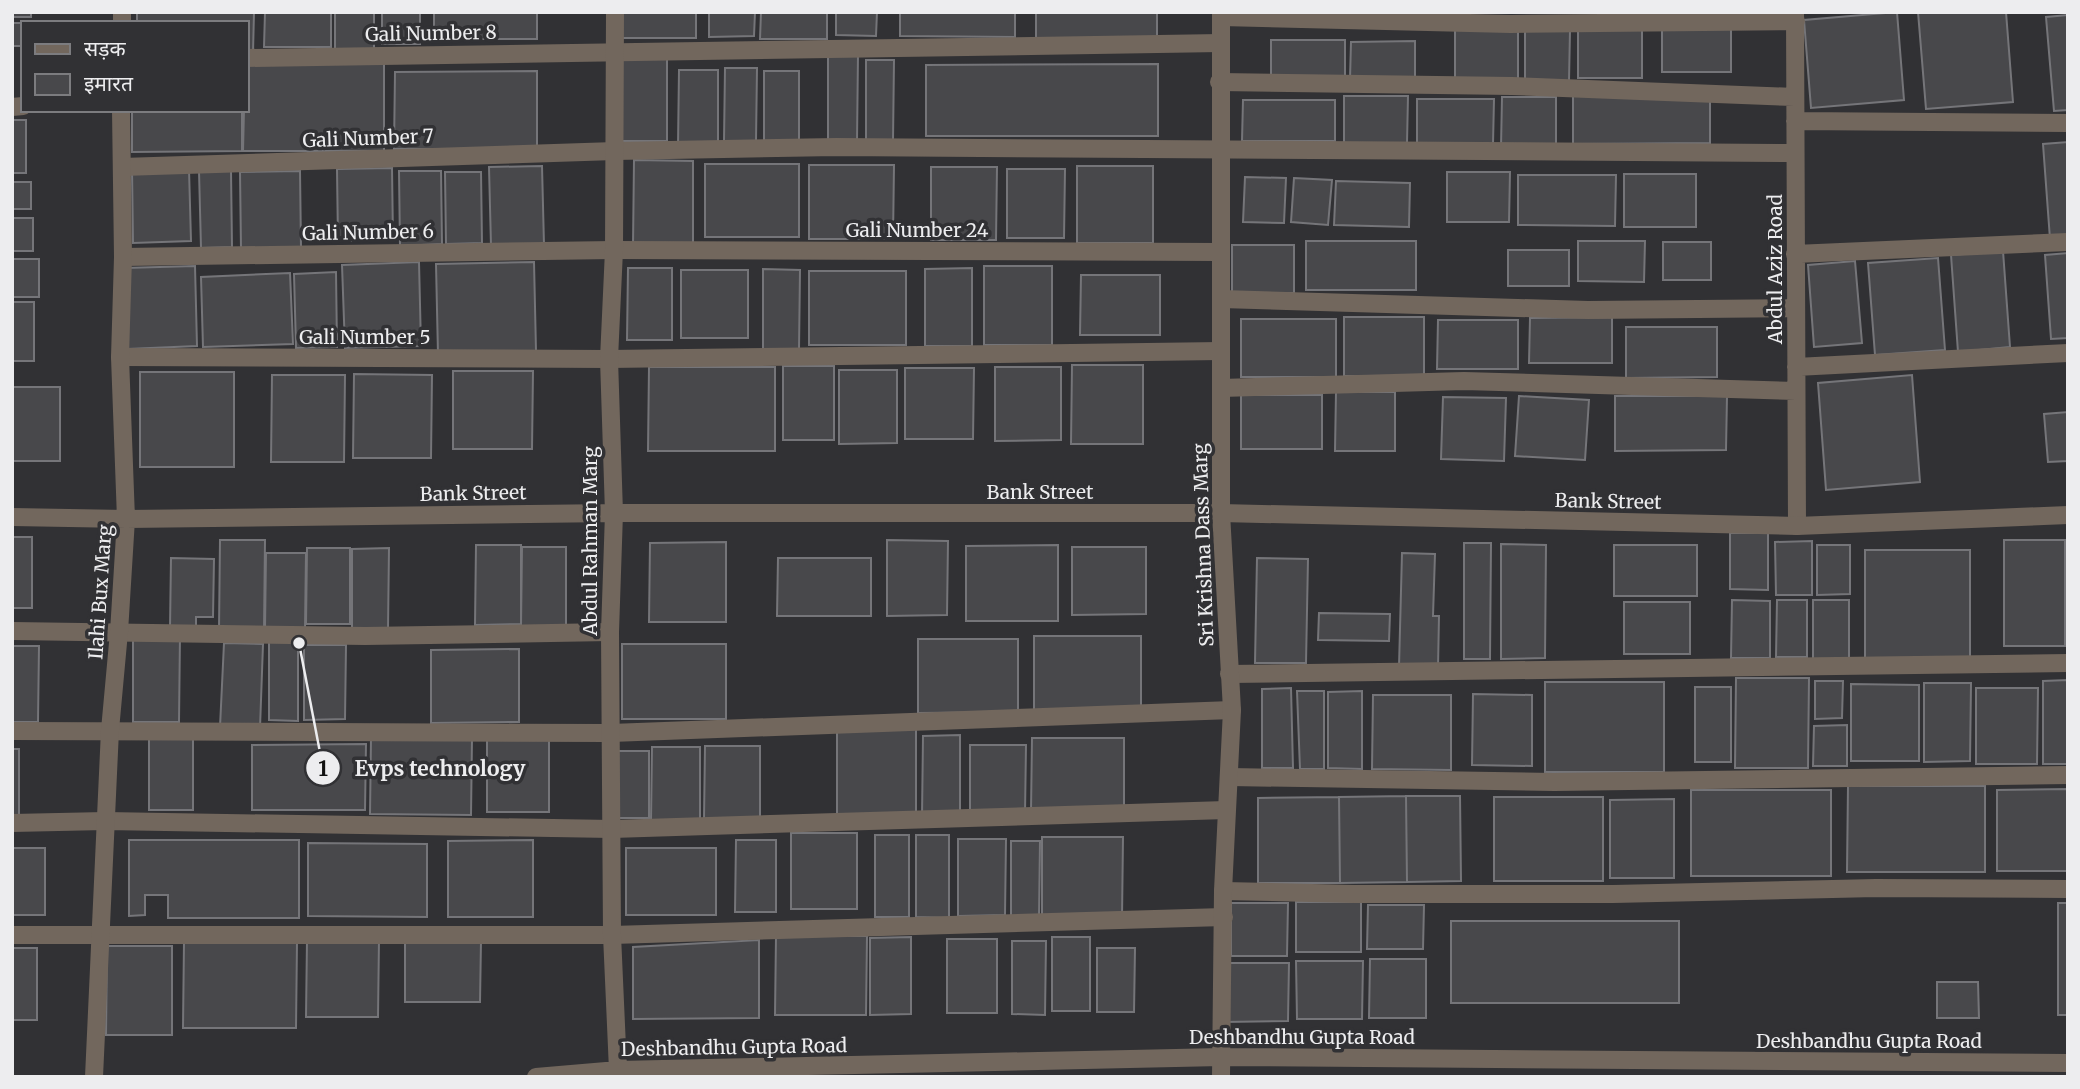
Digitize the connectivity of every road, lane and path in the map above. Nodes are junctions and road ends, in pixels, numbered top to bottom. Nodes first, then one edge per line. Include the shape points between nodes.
1 (615, 12) edge
2 (1221, 15) edge
3 (1795, 17) edge
4 (1221, 43) junction
5 (615, 51) junction
6 (248, 58) edge
7 (1219, 82) junction
8 (1794, 97) junction
9 (121, 112) edge
10 (1795, 121) junction
11 (2068, 123) edge
12 (1219, 149) junction
13 (615, 151) junction
14 (1795, 153) junction
15 (122, 167) junction
16 (2068, 242) edge
17 (614, 250) junction
18 (1221, 252) junction
19 (1795, 254) junction
20 (123, 257) junction
21 (1221, 299) junction
22 (1796, 307) junction
23 (1221, 351) junction
24 (2068, 353) edge
25 (120, 357) junction
26 (609, 359) junction
27 (1796, 367) junction
28 (1221, 388) junction
29 (1796, 391) junction
30 (614, 513) junction
31 (1221, 513) junction
32 (2068, 515) edge
33 (12, 517) edge
34 (126, 519) junction
35 (1797, 526) junction
36 (12, 631) edge
37 (120, 632) junction
38 (610, 632) junction
39 (2068, 663) edge
40 (1229, 674) junction
41 (1232, 710) junction
42 (110, 730) junction
43 (12, 731) edge
44 (611, 733) junction
45 (2068, 775) edge
46 (1230, 777) junction
47 (1226, 810) junction
48 (105, 821) junction
49 (12, 823) edge
50 (612, 829) junction
51 (2068, 889) edge
52 (1223, 891) junction
53 (1224, 917) junction
54 (12, 935) edge
55 (102, 935) junction
56 (612, 935) junction
57 (1221, 1057) junction
58 (2068, 1063) edge
59 (618, 1070) junction
60 (94, 1077) edge
61 (536, 1077) edge
62 (1221, 1077) edge

1 - 5 street, Abdul Rahman Marg
2 - 3 street via 1511,24
2 - 4 street, Sri Krishna Dass Marg
3 - 8 street, Abdul Aziz Road
4 - 5 street, Gali Number 8
4 - 7 street, Sri Krishna Dass Marg
5 - 6 street, Gali Number 8
5 - 13 street, Abdul Rahman Marg
7 - 8 street via 1513,86
7 - 12 street, Sri Krishna Dass Marg
8 - 10 street, Abdul Aziz Road
9 - 15 street, Ilahi Bux Marg
10 - 11 street
10 - 14 street, Abdul Aziz Road
12 - 13 street, Gali Number 7
12 - 14 street, Gali Number 7
12 - 18 street, Sri Krishna Dass Marg
13 - 15 street, Gali Number 7
13 - 17 street, Abdul Rahman Marg
14 - 19 street, Abdul Aziz Road
15 - 20 street, Ilahi Bux Marg
16 - 19 street
17 - 18 street, Gali Number 24
17 - 20 street, Gali Number 6
17 - 26 street, Abdul Rahman Marg
18 - 21 street, Sri Krishna Dass Marg
19 - 22 street, Abdul Aziz Road
20 - 25 street, Ilahi Bux Marg
21 - 22 street via 1588,310
21 - 23 street, Sri Krishna Dass Marg
22 - 27 street, Abdul Aziz Road
23 - 26 street, Gali Number 5
23 - 28 street, Sri Krishna Dass Marg
24 - 27 street
25 - 26 street, Gali Number 5
25 - 34 street, Ilahi Bux Marg
26 - 30 street, Abdul Rahman Marg
27 - 29 street, Abdul Aziz Road
28 - 29 street via 1464,381
28 - 31 street, Sri Krishna Dass Marg
29 - 35 street, Abdul Aziz Road
30 - 31 street, Bank Street
30 - 34 street, Bank Street
30 - 38 street, Abdul Rahman Marg
31 - 35 street, Bank Street
31 - 40 street, Sri Krishna Dass Marg
32 - 35 street, Bank Street
33 - 34 street, Bank Street
34 - 37 street, Ilahi Bux Marg
36 - 37 street
37 - 38 street via 365,636
37 - 42 street, Ilahi Bux Marg
38 - 44 street, Abdul Rahman Marg
39 - 40 street
40 - 41 street, Sri Krishna Dass Marg
41 - 44 street
41 - 46 street, Sri Krishna Dass Marg
42 - 43 street
42 - 44 street
42 - 48 street, Ilahi Bux Marg
44 - 50 street, Abdul Rahman Marg
45 - 46 street via 1554,782
46 - 47 street, Sri Krishna Dass Marg
47 - 50 street
47 - 52 street, Sri Krishna Dass Marg
48 - 49 street
48 - 50 street
48 - 55 street, Ilahi Bux Marg
50 - 56 street, Abdul Rahman Marg
51 - 52 street via 1613,894
52 - 53 street, Sri Krishna Dass Marg
53 - 56 street
53 - 57 street, Sri Krishna Dass Marg
54 - 55 street
55 - 56 street
55 - 60 street, Ilahi Bux Marg
56 - 59 street, Abdul Rahman Marg
57 - 58 street, Deshbandhu Gupta Road
57 - 59 street, Deshbandhu Gupta Road
57 - 62 street, Sri Krishna Dass Marg
59 - 61 street, Deshbandhu Gupta Road

